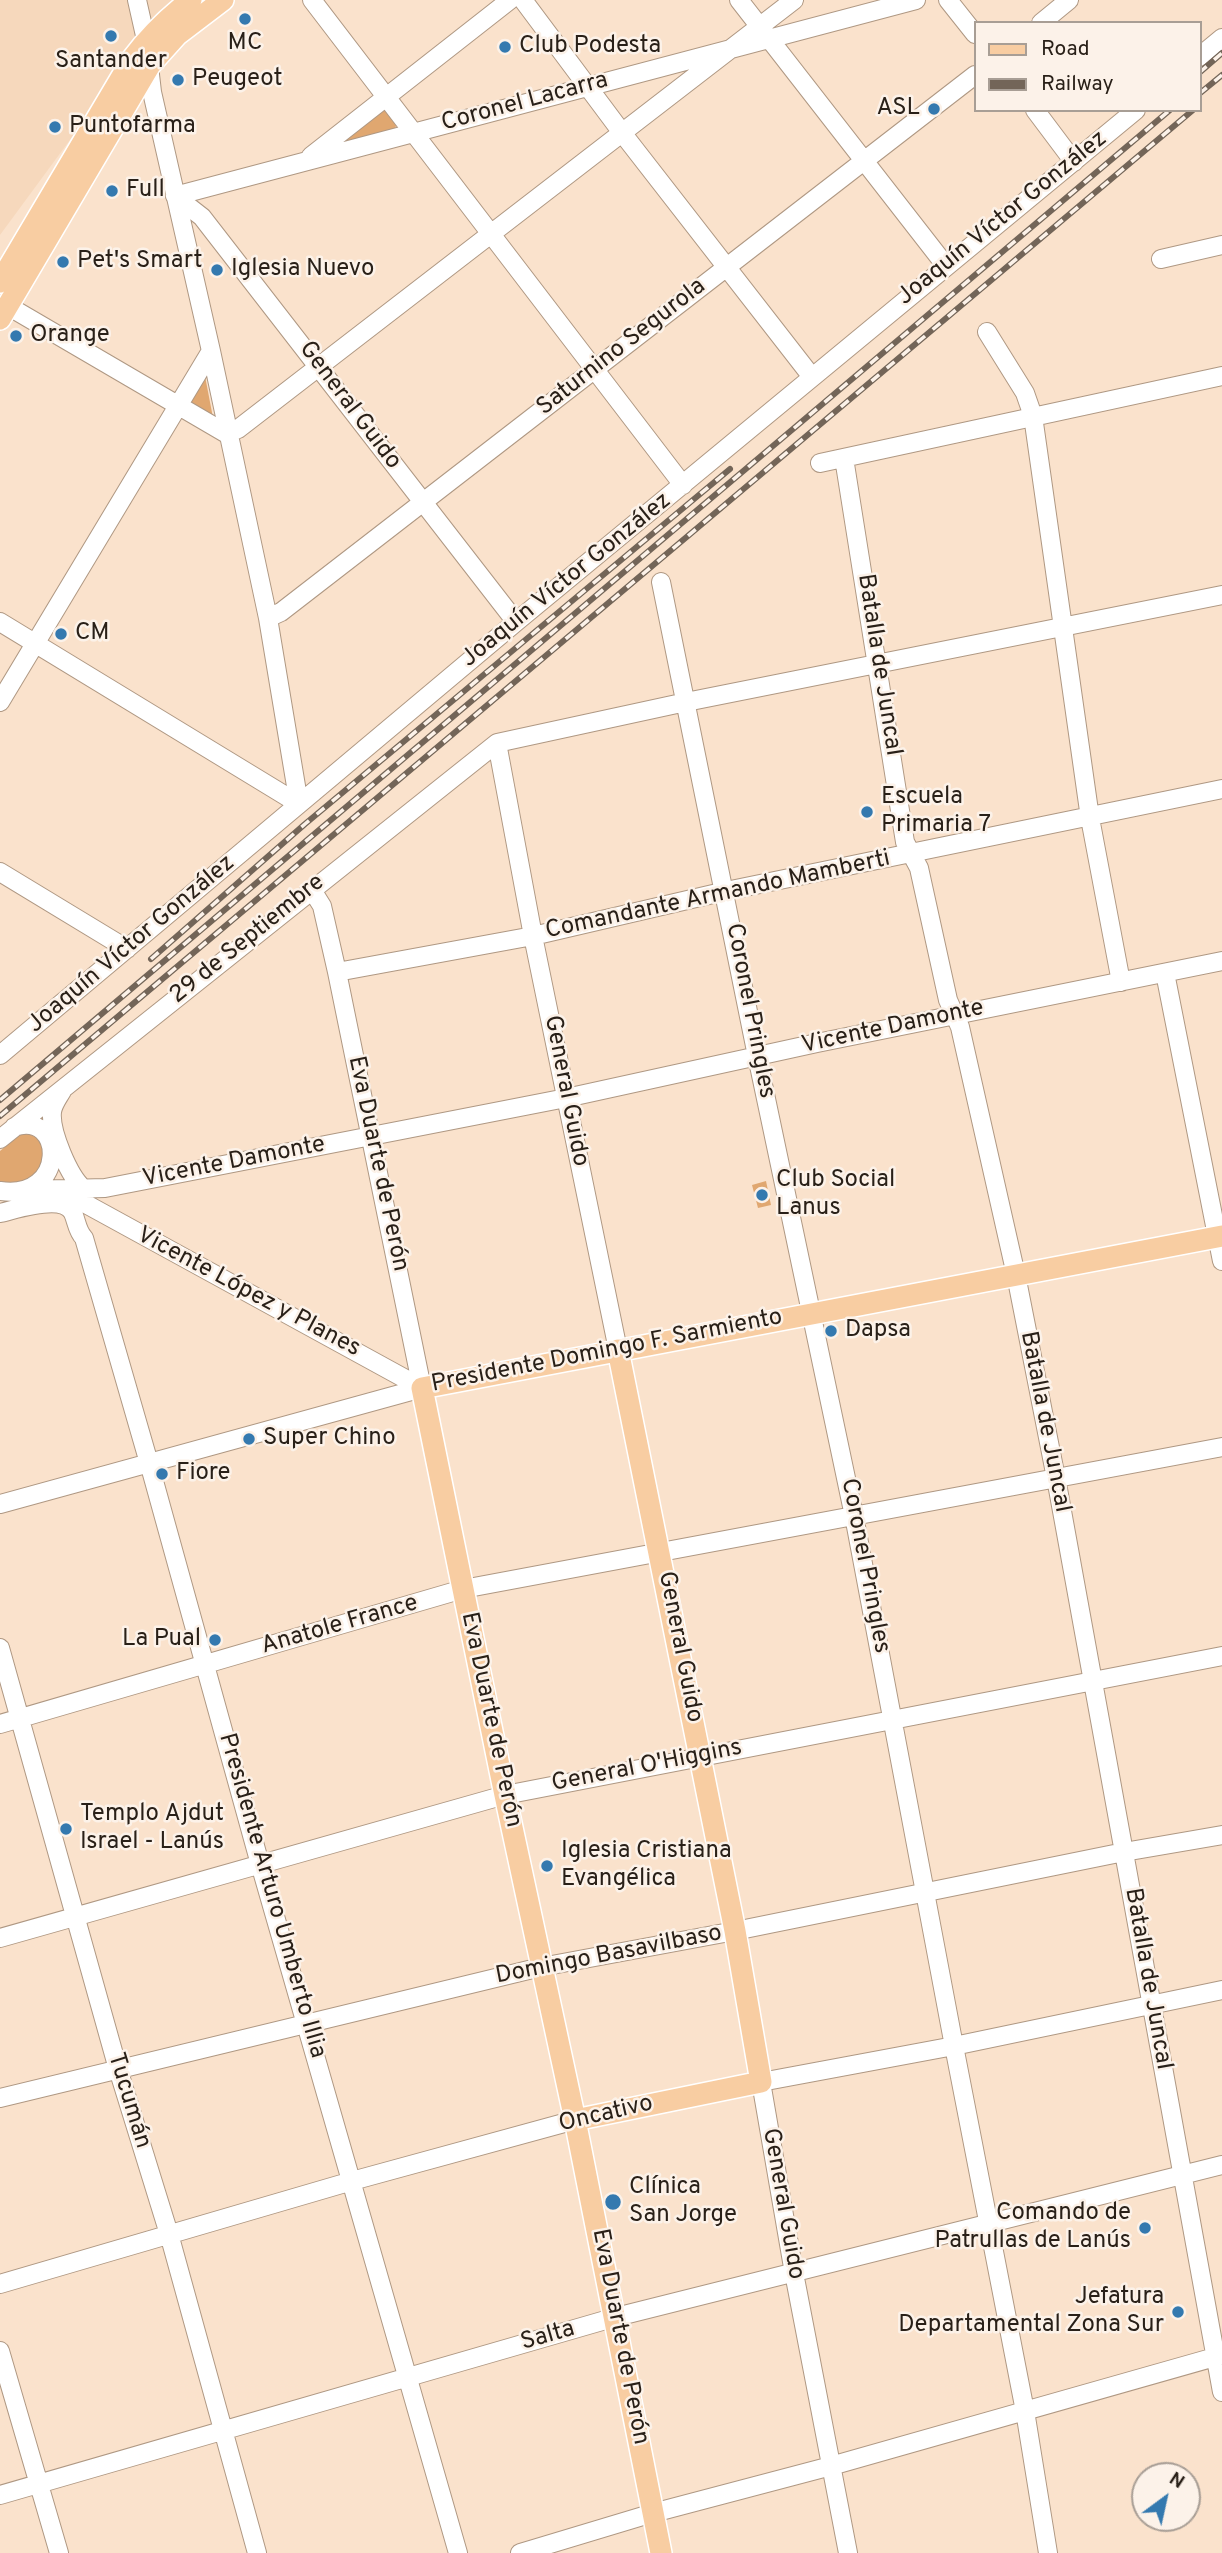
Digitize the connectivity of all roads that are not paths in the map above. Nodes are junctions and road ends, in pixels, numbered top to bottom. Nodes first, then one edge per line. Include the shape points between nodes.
1 (137, 0) edge
2 (191, 0) edge
3 (223, 0) edge
4 (312, 0) edge
5 (510, 0) edge
6 (523, 0) edge
7 (739, 0) edge
8 (794, 0) edge
9 (916, 0) edge
10 (948, 0) edge
11 (1069, 0) edge
12 (1043, 21) edge
13 (765, 33) junction
14 (974, 33) edge
15 (1222, 38) edge
16 (146, 40) junction
17 (729, 51) junction
18 (1201, 55) edge
19 (150, 65) junction
20 (974, 76) edge
21 (588, 87) junction
22 (385, 97) junction
23 (1036, 112) edge
24 (1134, 112) edge
25 (413, 133) junction
26 (624, 134) junction
27 (306, 160) junction
28 (1074, 162) junction
29 (864, 163) junction
30 (176, 196) junction
31 (490, 235) junction
32 (1222, 245) edge
33 (1161, 259) dead end
34 (946, 266) junction
35 (727, 268) junction
36 (0, 282) edge
37 (4, 313) edge
38 (987, 332) dead end
39 (211, 351) junction
40 (321, 367) junction
41 (594, 369) junction
42 (1222, 376) edge
43 (812, 377) junction
44 (179, 408) junction
45 (1033, 416) junction
46 (227, 435) junction
47 (844, 458) junction
48 (820, 463) dead end
49 (683, 485) junction
50 (422, 502) junction
51 (662, 582) dead end
52 (1222, 595) edge
53 (268, 618) junction
54 (0, 622) edge
55 (516, 622) junction
56 (1063, 626) junction
57 (36, 643) junction
58 (878, 663) junction
59 (0, 702) edge
60 (685, 702) junction
61 (497, 743) junction
62 (1222, 789) edge
63 (299, 804) junction
64 (1090, 818) junction
65 (913, 854) junction
66 (0, 872) edge
67 (312, 890) junction
68 (726, 891) junction
69 (533, 936) junction
70 (127, 949) junction
71 (1222, 961) edge
72 (337, 972) junction
73 (1165, 973) junction
74 (1121, 982) junction
75 (955, 1015) junction
76 (0, 1055) edge
77 (757, 1056) junction
78 (64, 1088) junction
79 (566, 1098) junction
80 (14, 1127) junction
81 (371, 1136) junction
82 (0, 1139) edge
83 (105, 1188) junction
84 (27, 1190) junction
85 (0, 1191) edge
86 (74, 1197) junction
87 (0, 1199) edge
88 (0, 1213) edge
89 (103, 1215) junction
90 (1220, 1236) edge
91 (1222, 1261) edge
92 (1016, 1275) junction
93 (811, 1313) junction
94 (618, 1350) junction
95 (422, 1388) junction
96 (1222, 1447) edge
97 (149, 1463) junction
98 (1056, 1478) junction
99 (0, 1504) edge
100 (854, 1516) junction
101 (660, 1553) junction
102 (463, 1589) junction
103 (0, 1648) edge
104 (1222, 1656) edge
105 (206, 1666) junction
106 (1093, 1681) junction
107 (20, 1718) junction
108 (894, 1719) junction
109 (0, 1724) edge
110 (700, 1757) junction
111 (505, 1795) junction
112 (1222, 1835) edge
113 (1124, 1852) junction
114 (260, 1864) junction
115 (925, 1891) junction
116 (76, 1916) junction
117 (735, 1931) junction
118 (0, 1938) edge
119 (541, 1967) junction
120 (1222, 1990) edge
121 (1150, 2004) junction
122 (308, 2025) junction
123 (954, 2046) junction
124 (118, 2069) junction
125 (761, 2082) junction
126 (0, 2098) edge
127 (575, 2120) junction
128 (1222, 2165) edge
129 (1183, 2175) junction
130 (352, 2181) junction
131 (989, 2223) junction
132 (169, 2234) junction
133 (794, 2273) junction
134 (0, 2284) edge
135 (615, 2317) junction
136 (0, 2351) edge
137 (1219, 2356) edge
138 (407, 2378) junction
139 (1222, 2392) edge
140 (1025, 2411) junction
141 (222, 2430) junction
142 (831, 2466) junction
143 (40, 2483) junction
144 (0, 2495) edge
145 (653, 2513) junction
146 (59, 2553) edge
147 (257, 2553) edge
148 (458, 2553) edge
149 (520, 2553) edge
150 (661, 2553) edge
151 (848, 2553) edge
152 (1048, 2553) edge

1 - 16 street
2 - 16 main road
3 - 19 main road via 177,35
4 - 22 street
5 - 22 street
6 - 21 street
7 - 13 street
8 - 13 street
9 - 13 street
10 - 14 street
11 - 12 street
13 - 17 street
13 - 29 street
15 - 18 street
16 - 19 street
16 - 36 main road
17 - 21 street, Coronel Lacarra
17 - 26 street
19 - 30 street
19 - 37 main road
20 - 29 street, Saturnino Segurola
21 - 25 street, Coronel Lacarra
21 - 26 street
22 - 25 street
22 - 27 street
23 - 28 street
24 - 28 street, Joaquín Víctor González
25 - 27 street, Coronel Lacarra
25 - 31 street
26 - 31 street
26 - 35 street
27 - 30 street, Coronel Lacarra
28 - 34 street, Joaquín Víctor González
29 - 34 street
29 - 35 street, Saturnino Segurola
30 - 39 street
30 - 40 street, General Guido via 202,216
31 - 40 street
31 - 41 street
32 - 33 street
34 - 43 street, Joaquín Víctor González
35 - 41 street, Saturnino Segurola
35 - 43 street
37 - 44 street
38 - 45 street via 1025,393
39 - 44 street
39 - 46 street
40 - 46 street
40 - 50 street, General Guido
41 - 49 street
41 - 50 street, Saturnino Segurola
42 - 45 street
43 - 49 street, Joaquín Víctor González
44 - 46 street
44 - 57 street
45 - 47 street
45 - 56 street
46 - 53 street
47 - 48 street
47 - 58 street, Batalla de Juncal
49 - 55 street, Joaquín Víctor González
50 - 53 street, Saturnino Segurola
50 - 55 street, General Guido
51 - 60 street, Coronel Pringles
52 - 56 street
53 - 63 street
54 - 57 street
55 - 63 street, Joaquín Víctor González
56 - 58 street
56 - 64 street
57 - 59 street
57 - 63 street
58 - 60 street
58 - 65 street, Batalla de Juncal via 905,842
60 - 61 street
60 - 68 street, Coronel Pringles
61 - 67 street, 29 de Septiembre
61 - 69 street, General Guido
62 - 64 street, Comandante Armando Mamberti
63 - 70 street, Joaquín Víctor González
64 - 65 street, Comandante Armando Mamberti
64 - 74 street
65 - 68 street, Comandante Armando Mamberti
65 - 75 street, Batalla de Juncal
66 - 70 street
67 - 72 street, Eva Duarte de Perón via 322,905
67 - 78 street, 29 de Septiembre
68 - 69 street, Comandante Armando Mamberti
68 - 77 street, Coronel Pringles
69 - 72 street, Comandante Armando Mamberti
69 - 79 street, General Guido
70 - 76 street, Joaquín Víctor González
71 - 73 street, Vicente Damonte
72 - 81 street, Eva Duarte de Perón
73 - 74 street, Vicente Damonte
73 - 90 street
74 - 75 street, Vicente Damonte
75 - 77 street, Vicente Damonte
75 - 92 street, Batalla de Juncal
77 - 79 street, Vicente Damonte
77 - 93 street, Coronel Pringles
78 - 80 street, 29 de Septiembre
78 - 86 street, Presidente Arturo Umberto Illia via 53,1108 53,1124
79 - 81 street, Vicente Damonte
79 - 94 street, General Guido
80 - 82 street, 29 de Septiembre
80 - 84 street via 28,1124 38,1128 46,1134 52,1150 47,1172
81 - 83 street, Vicente Damonte
81 - 95 street, Eva Duarte de Perón
83 - 86 street, Vicente Damonte
83 - 89 street via 100,1202
84 - 85 street, Vicente Damonte
84 - 86 street, Vicente Damonte
86 - 87 street via 64,1193
86 - 88 street, Vicente Damonte
86 - 89 street, Vicente López y Planes
86 - 97 street, Presidente Arturo Umberto Illia via 72,1211 84,1238
89 - 95 street, Vicente López y Planes
90 - 91 street
90 - 92 main road, Presidente Domingo F. Sarmiento
92 - 93 main road, Presidente Domingo F. Sarmiento
92 - 98 street, Batalla de Juncal
93 - 94 main road, Presidente Domingo F. Sarmiento
93 - 100 street, Coronel Pringles
94 - 95 main road, Presidente Domingo F. Sarmiento
94 - 101 main road, General Guido
95 - 97 street, Presidente Domingo F. Sarmiento
95 - 102 main road, Eva Duarte de Perón
96 - 98 street, Anatole France
97 - 99 street, Presidente Domingo F. Sarmiento
97 - 105 street, Presidente Arturo Umberto Illia
98 - 100 street, Anatole France
98 - 106 street, Batalla de Juncal
100 - 101 street, Anatole France
100 - 108 street, Coronel Pringles
101 - 102 street, Anatole France
101 - 110 main road, General Guido
102 - 105 street, Anatole France
102 - 111 main road, Eva Duarte de Perón
103 - 107 street, Tucumán
104 - 106 street, General O'Higgins
105 - 107 street, Anatole France
105 - 114 street, Presidente Arturo Umberto Illia
106 - 108 street, General O'Higgins
106 - 113 street, Batalla de Juncal
107 - 109 street, Anatole France
107 - 116 street, Tucumán
108 - 110 street, General O'Higgins
108 - 115 street, Coronel Pringles
110 - 111 street, General O'Higgins
110 - 117 main road, General Guido
111 - 114 street, General O'Higgins
111 - 119 main road, Eva Duarte de Perón
112 - 113 street, Domingo Basavilbaso
113 - 115 street, Domingo Basavilbaso
113 - 121 street, Batalla de Juncal
114 - 116 street, General O'Higgins
114 - 122 street, Presidente Arturo Umberto Illia
115 - 117 street, Domingo Basavilbaso
115 - 123 street, Coronel Pringles
116 - 118 street, General O'Higgins
116 - 124 street, Tucumán
117 - 119 street, Domingo Basavilbaso
117 - 125 main road, General Guido
119 - 122 street, Domingo Basavilbaso
119 - 127 main road, Eva Duarte de Perón
120 - 121 street, Oncativo
121 - 123 street, Oncativo
121 - 129 street, Batalla de Juncal
122 - 124 street, Domingo Basavilbaso
122 - 130 street, Presidente Arturo Umberto Illia
123 - 125 street, Oncativo
123 - 131 street, Coronel Pringles
124 - 126 street, Domingo Basavilbaso
124 - 132 street, Tucumán
125 - 127 main road, Oncativo
125 - 133 street, General Guido
127 - 130 street, Oncativo
127 - 135 main road, Eva Duarte de Perón
128 - 129 street, Salta
129 - 131 street, Salta
129 - 137 street, Batalla de Juncal
130 - 132 street, Oncativo
130 - 138 street, Presidente Arturo Umberto Illia
131 - 133 street, Salta
131 - 140 street, Coronel Pringles
132 - 134 street, Oncativo
132 - 141 street, Tucumán
133 - 135 street, Salta
133 - 142 street, General Guido
135 - 138 street, Salta
135 - 145 main road, Eva Duarte de Perón
136 - 143 street
137 - 139 street, Batalla de Juncal
137 - 140 street
138 - 141 street, Salta
138 - 148 street, Presidente Arturo Umberto Illia
140 - 142 street
140 - 152 street, Coronel Pringles
141 - 143 street, Salta
141 - 147 street, Tucumán
142 - 145 street
142 - 151 street, General Guido
143 - 144 street, Salta
143 - 146 street
145 - 149 street
145 - 150 main road, Eva Duarte de Perón

